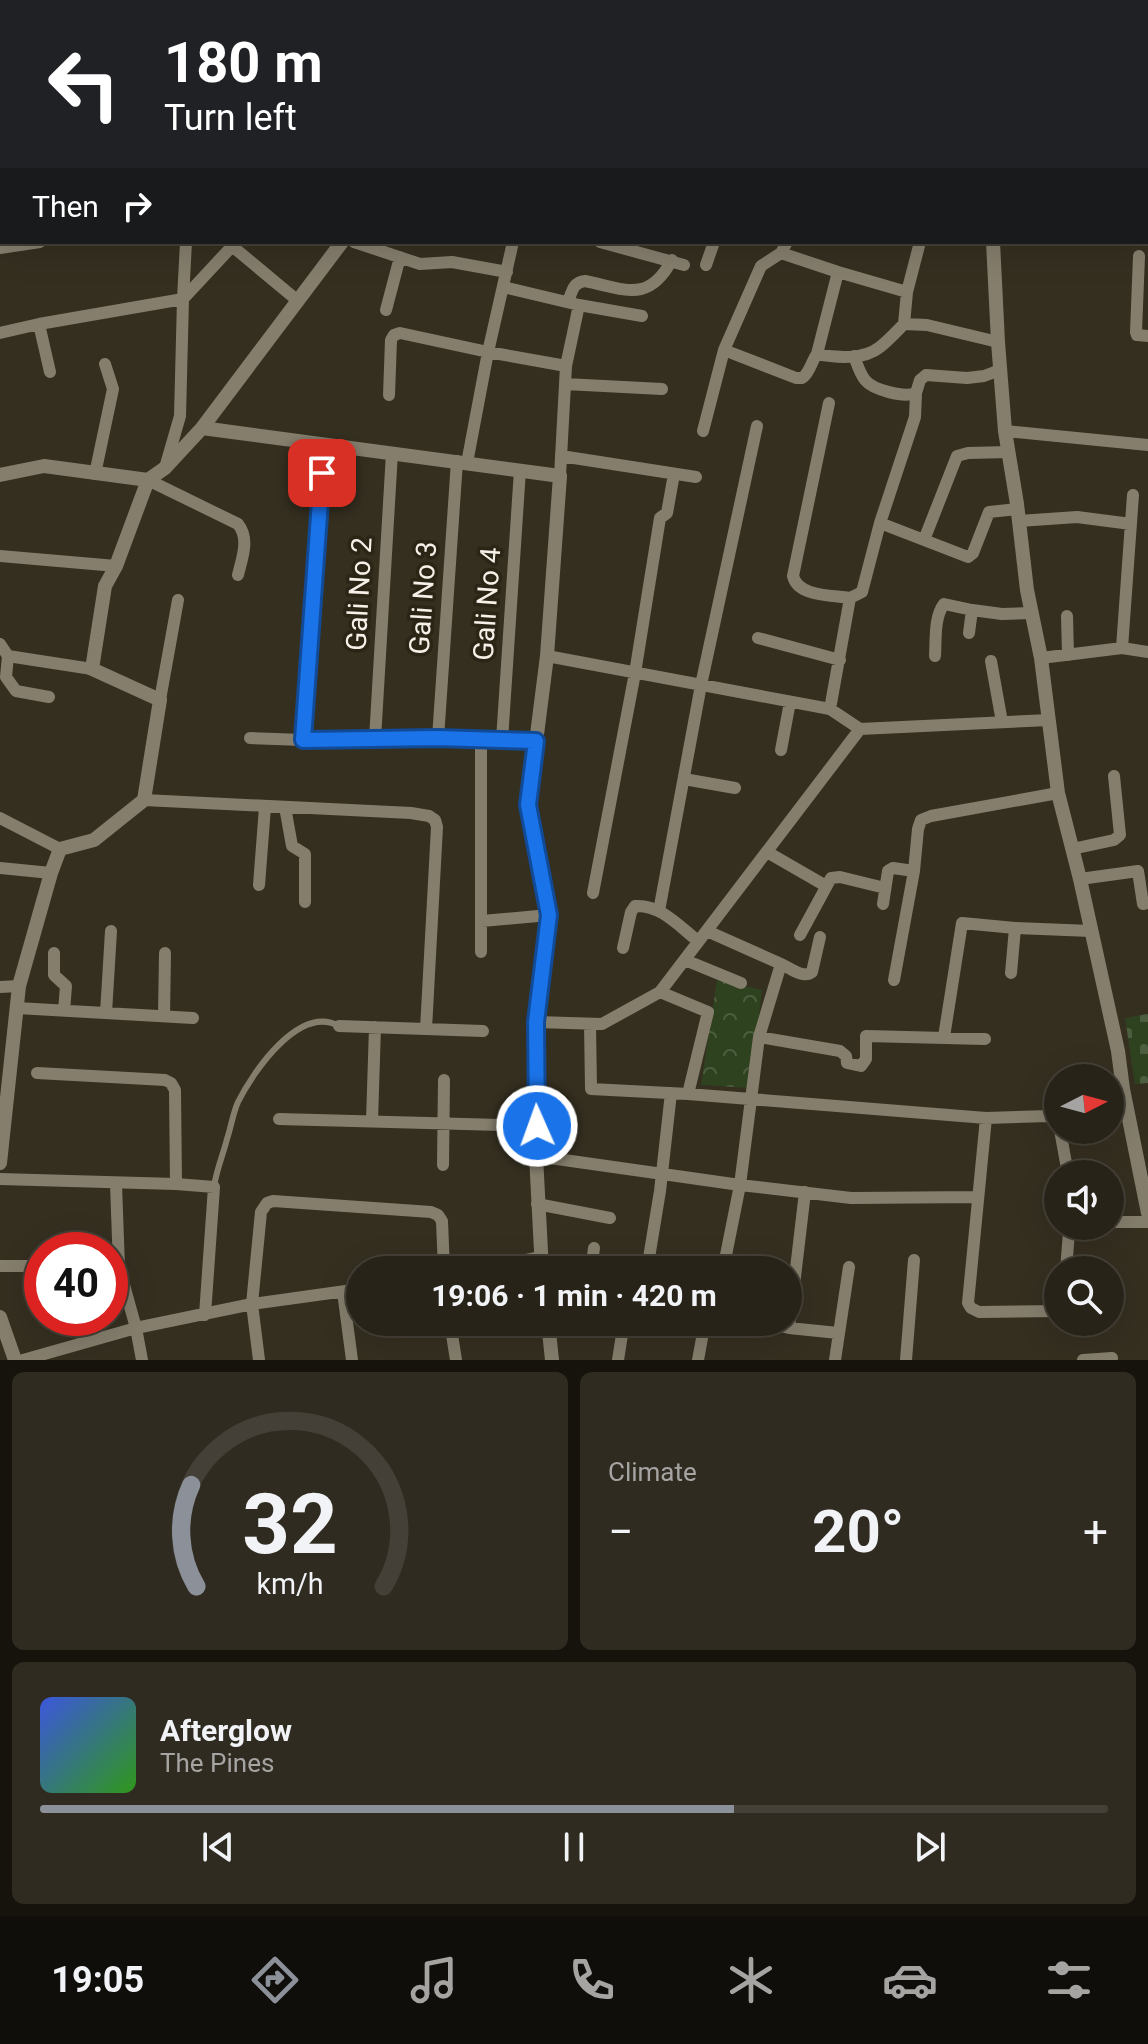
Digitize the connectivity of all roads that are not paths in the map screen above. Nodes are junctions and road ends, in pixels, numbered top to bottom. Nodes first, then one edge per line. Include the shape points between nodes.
1 (27, 244) edge
2 (186, 244) edge
3 (234, 244) edge
4 (337, 244) edge
5 (360, 244) edge
6 (513, 244) edge
7 (609, 244) edge
8 (713, 244) edge
9 (919, 244) edge
10 (993, 244) edge
11 (0, 248) edge
12 (784, 248) edge
13 (1139, 256) dead end
14 (400, 257) junction
15 (706, 265) dead end
16 (507, 272) junction
17 (838, 272) junction
18 (1143, 279) edge
19 (503, 287) junction
20 (907, 292) junction
21 (183, 299) junction
22 (298, 301) junction
23 (574, 304) junction
24 (386, 310) dead end
25 (642, 316) dead end
26 (39, 324) junction
27 (904, 324) junction
28 (0, 333) edge
29 (1148, 336) edge
30 (998, 342) junction
31 (724, 350) junction
32 (488, 352) junction
33 (817, 354) junction
34 (854, 356) junction
35 (105, 364) dead end
36 (566, 366) junction
37 (1000, 370) junction
38 (50, 372) dead end
39 (565, 384) junction
40 (662, 389) dead end
41 (916, 393) junction
42 (389, 395) dead end
43 (829, 403) dead end
44 (757, 426) dead end
45 (202, 428) junction
46 (703, 431) dead end
47 (1005, 431) junction
48 (324, 444) junction
49 (1148, 445) edge
50 (1009, 452) junction
51 (392, 453) junction
52 (561, 456) junction
53 (462, 462) junction
54 (165, 468) junction
55 (520, 470) junction
56 (95, 474) junction
57 (674, 474) junction
58 (0, 475) edge
59 (560, 476) junction
60 (696, 477) dead end
61 (148, 480) junction
62 (1133, 495) dead end
63 (1018, 515) junction
64 (880, 523) junction
65 (1131, 524) junction
66 (924, 540) junction
67 (0, 556) edge
68 (116, 566) junction
69 (238, 575) dead end
70 (850, 598) junction
71 (178, 600) dead end
72 (972, 610) junction
73 (1032, 613) junction
74 (1067, 616) dead end
75 (969, 633) dead end
76 (758, 638) dead end
77 (0, 644) edge
78 (1122, 648) junction
79 (1148, 652) edge
80 (1068, 655) junction
81 (8, 656) junction
82 (547, 656) junction
83 (935, 656) dead end
84 (1041, 658) junction
85 (840, 660) junction
86 (991, 661) dead end
87 (92, 669) junction
88 (635, 673) junction
89 (3, 677) edge
90 (701, 685) junction
91 (49, 697) dead end
92 (160, 700) junction
93 (790, 702) junction
94 (830, 709) junction
95 (1049, 720) junction
96 (1002, 722) junction
97 (860, 729) junction
98 (250, 738) dead end
99 (438, 738) junction
100 (375, 739) junction
101 (303, 740) junction
102 (481, 740) junction
103 (502, 740) junction
104 (536, 741) junction
105 (781, 750) dead end
106 (1114, 776) dead end
107 (684, 779) junction
108 (735, 788) dead end
109 (1058, 793) junction
110 (144, 800) junction
111 (265, 807) junction
112 (285, 807) junction
113 (0, 818) edge
114 (60, 849) junction
115 (1072, 849) junction
116 (767, 852) junction
117 (0, 868) edge
118 (914, 871) junction
119 (51, 873) junction
120 (1080, 879) junction
121 (259, 885) dead end
122 (826, 886) junction
123 (885, 888) junction
124 (593, 893) dead end
125 (305, 902) dead end
126 (1148, 903) edge
127 (883, 904) dead end
128 (659, 911) junction
129 (549, 915) junction
130 (482, 921) junction
131 (1015, 928) junction
132 (111, 931) dead end
133 (1091, 931) junction
134 (800, 935) dead end
135 (703, 936) junction
136 (820, 937) dead end
137 (623, 948) dead end
138 (481, 952) dead end
139 (54, 953) dead end
140 (165, 953) dead end
141 (685, 960) junction
142 (781, 964) junction
143 (1011, 973) dead end
144 (894, 980) dead end
145 (741, 983) dead end
146 (19, 986) junction
147 (0, 987) edge
148 (660, 992) junction
149 (17, 1008) junction
150 (64, 1011) junction
151 (106, 1013) junction
152 (164, 1016) junction
153 (193, 1018) dead end
154 (536, 1022) junction
155 (590, 1024) junction
156 (339, 1026) joint
157 (375, 1027) junction
158 (426, 1029) junction
159 (483, 1031) dead end
160 (759, 1037) junction
161 (944, 1037) junction
162 (985, 1039) dead end
163 (37, 1073) dead end
164 (444, 1080) dead end
165 (671, 1093) junction
166 (688, 1094) junction
167 (751, 1099) junction
168 (1044, 1116) edge
169 (986, 1118) junction
170 (279, 1119) dead end
171 (372, 1121) junction
172 (443, 1125) junction
173 (537, 1126) junction
174 (536, 1156) junction
175 (0, 1163) edge
176 (443, 1165) dead end
177 (662, 1174) junction
178 (1144, 1174) edge
179 (0, 1179) edge
180 (116, 1184) junction
181 (176, 1184) junction
182 (740, 1185) junction
183 (214, 1187) junction
184 (805, 1192) junction
185 (978, 1197) junction
186 (537, 1204) junction
187 (1148, 1213) edge
188 (610, 1218) dead end
189 (1124, 1222) edge
190 (1148, 1222) edge
191 (115, 1232) edge
192 (594, 1248) dead end
193 (443, 1256) edge
194 (541, 1256) edge
195 (593, 1256) edge
196 (649, 1256) edge
197 (726, 1256) edge
198 (797, 1256) edge
199 (914, 1260) dead end
200 (0, 1266) edge
201 (24, 1266) edge
202 (849, 1267) dead end
203 (346, 1291) edge
204 (343, 1292) junction
205 (252, 1304) junction
206 (128, 1305) edge
207 (1044, 1311) edge
208 (205, 1315) junction
209 (0, 1317) edge
210 (136, 1328) junction
211 (802, 1329) edge
212 (838, 1333) junction
213 (452, 1336) edge
214 (549, 1336) edge
215 (622, 1336) edge
216 (702, 1336) edge
217 (1112, 1358) dead end
218 (15, 1360) edge
219 (23, 1360) edge
220 (142, 1360) edge
221 (259, 1360) edge
222 (352, 1360) edge
223 (456, 1360) edge
224 (552, 1360) edge
225 (618, 1360) edge
226 (698, 1360) edge
227 (835, 1360) edge
228 (906, 1360) edge
229 (1083, 1360) edge

1 - 11 street
2 - 21 street
3 - 21 street
3 - 22 street
4 - 22 street
5 - 14 street
6 - 16 street, Gali No 3
7 - 23 street via 671,258 665,273 644,289 579,282
8 - 15 street
9 - 20 street
10 - 30 street
12 - 17 street
12 - 31 street via 761,266
13 - 18 street
14 - 16 street via 420,264 452,262
14 - 24 street
16 - 19 street, Gali No 3
17 - 20 street
17 - 33 street
18 - 29 street via 1136,332
19 - 23 street
19 - 32 street, Gali No 3
20 - 27 street
21 - 26 street
21 - 54 street via 180,416
22 - 45 street
23 - 25 street
23 - 36 street
26 - 28 street
26 - 38 street
27 - 30 street
27 - 34 street via 881,347
30 - 37 street
31 - 33 street via 799,379
31 - 46 street
32 - 36 street
32 - 42 street via 397,333 391,340
32 - 53 street, Gali No 3
33 - 34 street
34 - 41 street via 871,386
35 - 56 street via 113,389
36 - 39 street
37 - 41 street via 967,378 926,375
37 - 47 street
39 - 40 street
39 - 52 street
41 - 64 street via 915,417
43 - 70 street via 793,576 804,591
44 - 90 street
45 - 48 street
45 - 54 street
47 - 49 street
47 - 50 street
48 - 51 street
48 - 101 street
50 - 63 street
50 - 66 street via 957,456
51 - 53 street
51 - 100 street, Gali No 2
52 - 57 street
52 - 59 street
53 - 55 street
53 - 99 street, Gali No 3
54 - 61 street
55 - 59 street
55 - 103 street, Gali No 4
56 - 58 street via 44,466
56 - 61 street
57 - 60 street
57 - 88 street via 667,513 660,518
59 - 82 street
61 - 68 street
61 - 69 street via 238,524 245,542
62 - 65 street
63 - 65 street
63 - 66 street via 989,512 968,557
63 - 73 street
64 - 66 street
64 - 70 street via 862,592
65 - 78 street
67 - 68 street
68 - 87 street via 105,586
70 - 85 street
71 - 92 street
72 - 73 street
72 - 75 street
72 - 83 street via 941,606
73 - 84 street
74 - 80 street
76 - 85 street
77 - 81 street
78 - 79 street
78 - 80 street
80 - 84 street
81 - 87 street
81 - 89 street
82 - 88 street
82 - 104 street
84 - 95 street
85 - 94 street
86 - 96 street
87 - 92 street
88 - 90 street
88 - 124 street
89 - 91 street via 19,692
90 - 93 street
90 - 107 street
92 - 110 street
93 - 94 street
93 - 105 street
94 - 97 street
95 - 96 street
95 - 109 street
96 - 97 street
97 - 116 street
98 - 101 street
99 - 100 street
99 - 102 street
100 - 101 street
102 - 103 street
102 - 130 street
103 - 104 street
104 - 129 street via 528,805
106 - 115 street via 1120,835
107 - 108 street
107 - 128 street
109 - 115 street
109 - 118 street via 926,817 918,829
110 - 111 street
110 - 114 street via 94,840
111 - 112 street
111 - 121 street
112 - 125 street via 292,846 305,854
112 - 158 street via 411,813 435,820
113 - 114 street
114 - 119 street
115 - 120 street
116 - 122 street
116 - 135 street
117 - 119 street
118 - 123 street via 890,869
118 - 144 street
119 - 146 street
120 - 126 street via 1138,871 1143,904
120 - 133 street
122 - 123 street via 834,876
122 - 134 street
123 - 127 street
128 - 135 street
128 - 137 street via 635,906
129 - 130 street
129 - 154 street
130 - 138 street
131 - 133 street
131 - 143 street
131 - 161 street via 962,923
132 - 151 street
133 - 178 street
135 - 141 street
135 - 142 street
136 - 142 street via 810,974
139 - 150 street via 54,975 66,986
140 - 152 street
141 - 145 street
141 - 148 street
142 - 160 street
146 - 147 street
146 - 149 street
148 - 155 street via 602,1024
148 - 166 street via 708,1012
149 - 150 street
149 - 175 street
150 - 151 street
151 - 152 street
152 - 153 street
154 - 155 street
154 - 173 street
155 - 165 street via 591,1089
156 - 157 street
156 - 183 lane via 324,1020 301,1027 260,1067 238,1104
157 - 158 street
157 - 171 street
158 - 159 street
160 - 161 street via 840,1051 847,1063 861,1066 866,1036
160 - 167 street
161 - 162 street
163 - 181 street via 171,1083
164 - 172 street
165 - 166 street
165 - 177 street
166 - 167 street
167 - 169 street
167 - 182 street
168 - 169 street
169 - 185 street
170 - 171 street
171 - 172 street
172 - 173 street
172 - 176 street
173 - 174 street
174 - 177 street
174 - 186 street
177 - 182 street
177 - 196 street
178 - 187 street
179 - 180 street
180 - 181 street
180 - 191 street
181 - 183 street
182 - 184 street
182 - 197 street
183 - 208 street
184 - 185 street via 851,1198
184 - 198 street
185 - 207 street via 967,1298 971,1308
186 - 188 street
186 - 194 street
189 - 190 street
192 - 195 street
193 - 205 street via 442,1221 431,1212 273,1201 261,1212
199 - 228 street
200 - 201 street
202 - 212 street
203 - 204 street
204 - 205 street
204 - 222 street
205 - 208 street
205 - 221 street
206 - 210 street
208 - 210 street
209 - 218 street
210 - 219 street
210 - 220 street
211 - 212 street
212 - 227 street
213 - 223 street
214 - 224 street
215 - 225 street
216 - 226 street
217 - 229 street

